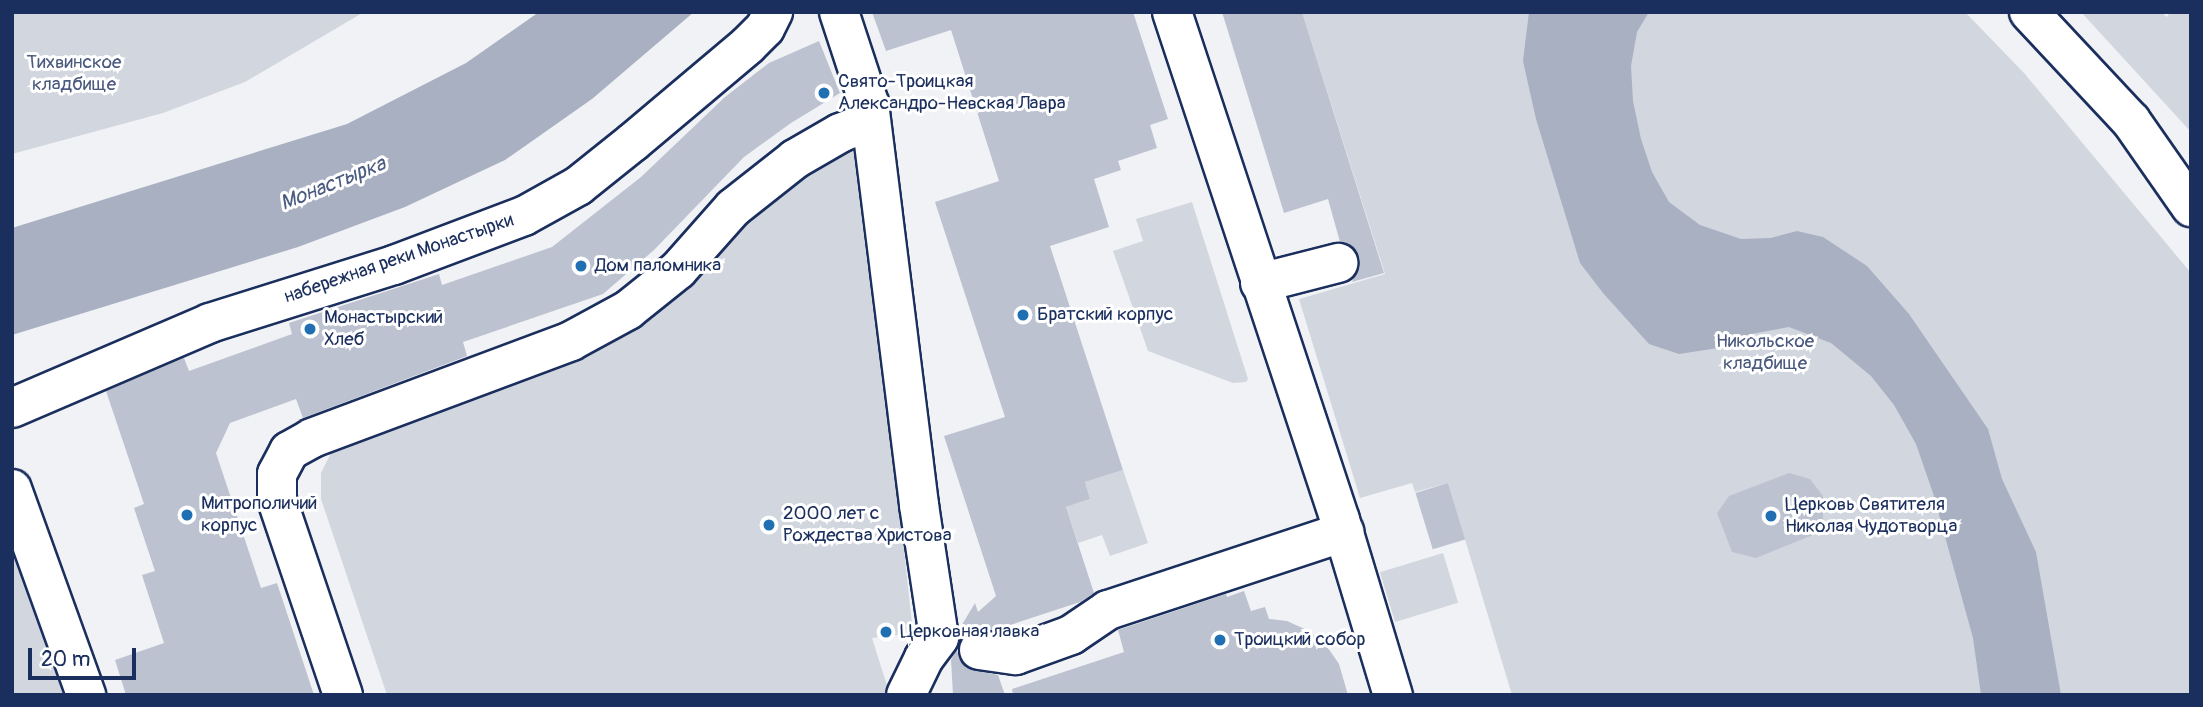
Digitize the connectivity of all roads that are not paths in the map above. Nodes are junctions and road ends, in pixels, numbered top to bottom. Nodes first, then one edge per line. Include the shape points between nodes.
1 (773, 12) edge
2 (839, 12) edge
3 (1172, 12) edge
4 (2029, 12) edge
5 (2131, 121) junction
6 (871, 127) junction
7 (2191, 162) edge
8 (2191, 206) edge
9 (1338, 263) dead end
10 (1260, 284) junction
11 (12, 408) edge
12 (12, 489) edge
13 (1344, 533) junction
14 (958, 644) junction
15 (86, 695) edge
16 (343, 695) edge
17 (906, 695) edge
18 (1393, 695) edge

1 - 11 street, набережная реки Монастырки via 748,45 633,142 578,186 524,216 394,265 210,323
2 - 6 street via 869,103
3 - 10 street
4 - 5 street
5 - 7 street
5 - 8 street
6 - 14 street
6 - 16 street via 840,133 794,159 733,208 678,270 628,310 571,341 312,438 289,451 277,474 277,500
9 - 10 street
10 - 13 street
12 - 15 street
13 - 14 street via 1108,610 1070,635 1016,654
13 - 18 street
14 - 17 street via 924,658

